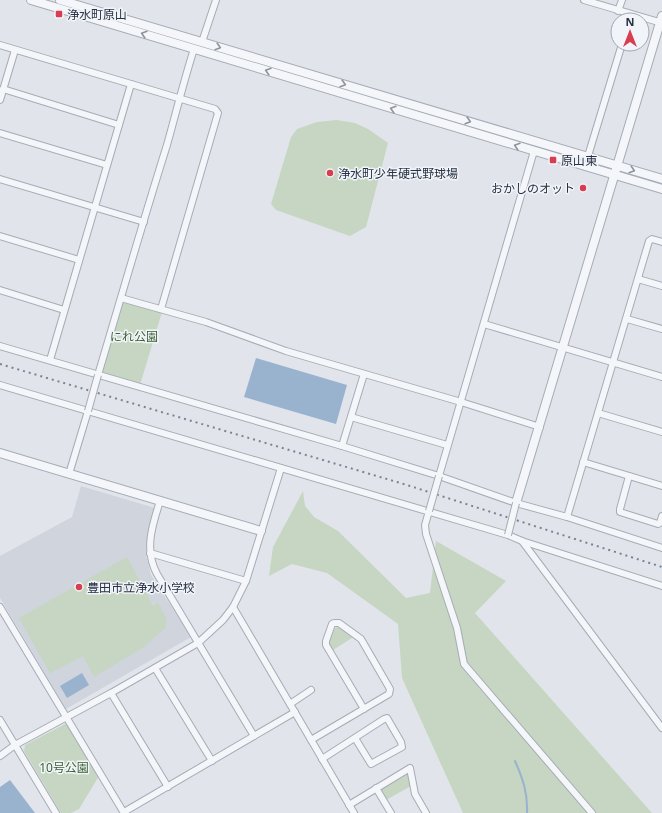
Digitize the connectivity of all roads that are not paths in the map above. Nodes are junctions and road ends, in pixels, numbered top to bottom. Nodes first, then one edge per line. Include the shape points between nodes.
1 (31, 0) edge
2 (60, 0) edge
3 (216, 0) edge
4 (584, 0) edge
5 (622, 0) edge
6 (618, 11) joint
7 (650, 19) edge
8 (661, 20) edge
9 (202, 42) junction
10 (0, 45) edge
11 (194, 48) junction
12 (14, 50) junction
13 (620, 52) edge
14 (131, 84) junction
15 (3, 89) junction
16 (179, 98) junction
17 (0, 100) edge
18 (119, 125) junction
19 (0, 133) edge
20 (534, 151) junction
21 (588, 156) junction
22 (107, 165) junction
23 (617, 165) junction
24 (614, 175) junction
25 (0, 179) edge
26 (662, 179) edge
27 (662, 189) edge
28 (95, 208) junction
29 (144, 222) junction
30 (0, 236) edge
31 (662, 242) edge
32 (79, 260) junction
33 (638, 279) junction
34 (662, 286) edge
35 (0, 290) edge
36 (120, 298) junction
37 (161, 309) junction
38 (64, 310) junction
39 (627, 319) junction
40 (484, 324) junction
41 (662, 330) edge
42 (0, 346) edge
43 (563, 348) junction
44 (50, 360) junction
45 (613, 363) junction
46 (364, 374) junction
47 (98, 375) junction
48 (662, 377) edge
49 (0, 385) edge
50 (461, 402) junction
51 (88, 411) junction
52 (598, 413) junction
53 (351, 417) junction
54 (540, 427) junction
55 (662, 432) edge
56 (447, 445) junction
57 (342, 446) junction
58 (0, 453) edge
59 (583, 462) junction
60 (281, 468) junction
61 (69, 474) junction
62 (439, 476) junction
63 (630, 476) junction
64 (662, 486) edge
65 (160, 502) junction
66 (516, 503) junction
67 (429, 511) junction
68 (662, 516) edge
69 (567, 517) junction
70 (261, 531) junction
71 (508, 535) junction
72 (522, 541) junction
73 (662, 548) edge
74 (150, 553) junction
75 (246, 582) junction
76 (662, 586) edge
77 (0, 606) edge
78 (233, 607) junction
79 (198, 643) junction
80 (155, 668) junction
81 (311, 690) dead end
82 (111, 693) junction
83 (290, 704) junction
84 (364, 709) junction
85 (295, 712) junction
86 (67, 717) junction
87 (0, 720) edge
88 (662, 728) edge
89 (254, 736) junction
90 (355, 738) junction
91 (311, 740) junction
92 (15, 745) junction
93 (0, 756) edge
94 (322, 759) junction
95 (212, 761) junction
96 (168, 787) junction
97 (376, 788) junction
98 (349, 805) junction
99 (124, 812) edge
100 (56, 813) edge
101 (354, 813) edge
102 (391, 813) edge
103 (426, 813) edge
104 (592, 813) edge

11 -> 1 street
2 - 9 street
3 - 9 street
4 - 6 street
5 - 6 street
7 - 8 street
8 - 23 street
9 -> 21 street
10 - 12 street
11 - 16 street
20 -> 11 street
12 - 14 street
12 - 15 street
13 - 21 street
14 - 16 street
14 - 18 street
15 - 17 street
15 - 18 street
16 - 29 street
16 - 37 street via 215,109 218,113
18 - 22 street
19 - 22 street
20 - 24 street
20 - 40 street
21 - 23 street
22 - 28 street
23 - 24 street
23 -> 26 street
24 - 27 street
24 - 43 street
25 - 28 street
28 - 29 street
28 - 32 street
29 - 36 street
30 - 32 street
31 - 33 street via 652,239 649,241
32 - 38 street
33 - 34 street
33 - 39 street
35 - 38 street
36 - 37 street
36 - 47 street
37 - 46 street via 206,322 286,352
38 - 44 street
39 - 41 street
39 - 45 street
40 - 43 street
40 - 50 street
42 - 44 street
43 - 45 street
43 - 54 street
44 - 47 street
45 - 48 street
45 - 52 street
46 - 50 street
46 - 53 street
47 - 51 street, bridge
47 - 57 street
49 - 51 street
50 - 54 street
50 - 56 street
51 - 60 street
51 - 61 street
52 - 55 street
52 - 59 street
53 - 56 street
53 - 57 street
54 - 66 street
56 - 62 street
57 - 62 street
58 - 61 street
59 - 63 street
59 - 69 street
60 - 67 street
60 - 70 street
61 - 65 street
62 - 66 street
62 - 67 street, bridge
63 - 64 street
63 - 68 street via 620,512 658,524
65 - 70 street
65 - 74 street via 150,534
66 - 69 street
66 - 71 street, bridge
67 - 71 street
67 - 104 street via 425,525 426,534 457,628 464,664
69 - 73 street
70 - 75 street
71 - 72 street
72 - 76 street
72 - 88 street
74 - 75 street
74 - 79 street via 157,574
75 - 78 street
77 - 86 street
78 - 79 street
78 - 83 street
79 - 80 street
79 - 89 street
80 - 82 street
80 - 95 street
81 - 83 street
82 - 86 street
82 - 96 street
83 - 85 street
84 - 84 street via 389,694 390,689 361,639 334,622 325,644
84 - 91 street
85 - 89 street
85 - 91 street
86 - 92 street
86 - 99 street
87 - 92 street
89 - 95 street
90 - 90 street via 387,718 402,747 371,764
90 - 94 street
91 - 94 street
92 - 93 street
92 - 100 street
94 - 98 street
95 - 96 street
96 - 99 street
97 - 98 street
97 - 102 street
97 - 103 street via 410,768 415,794
98 - 101 street

